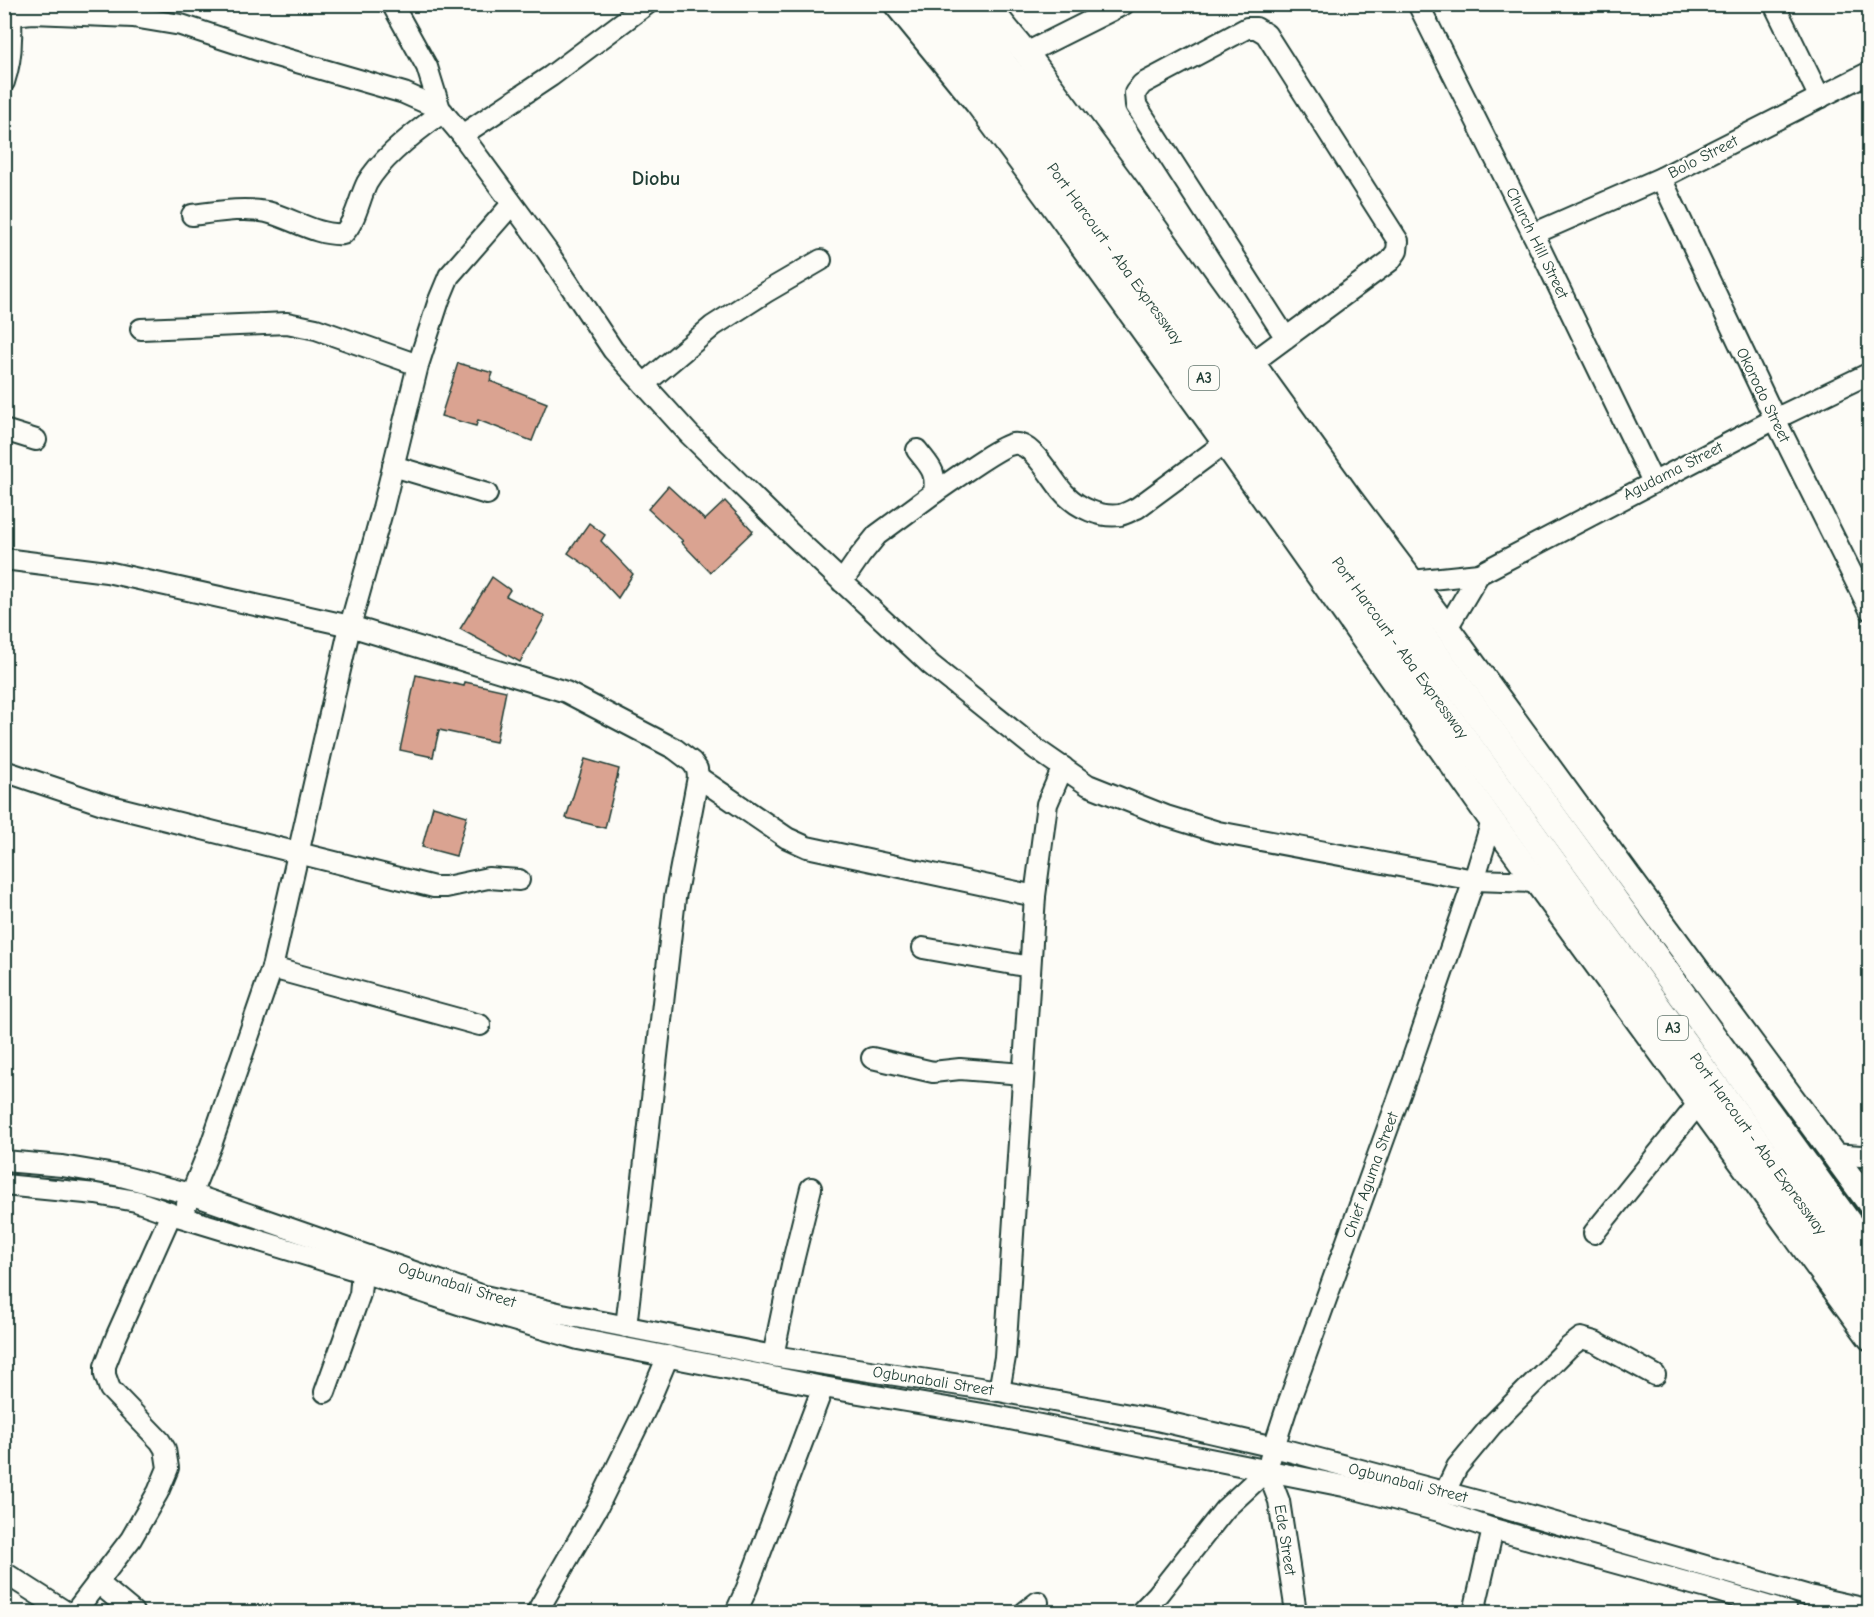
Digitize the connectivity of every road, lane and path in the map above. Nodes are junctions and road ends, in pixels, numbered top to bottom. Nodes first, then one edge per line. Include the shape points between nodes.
1 (392, 4) edge
2 (647, 4) edge
3 (896, 4) edge
4 (922, 4) edge
5 (955, 4) edge
6 (986, 4) edge
7 (1124, 4) edge
8 (1418, 4) edge
9 (1774, 4) edge
10 (9, 12) edge
11 (1026, 52) junction
12 (1869, 72) edge
13 (4, 82) edge
14 (1821, 98) junction
15 (442, 111) junction
16 (462, 135) junction
17 (1661, 178) junction
18 (512, 204) junction
19 (192, 215) dead end
20 (1533, 234) junction
21 (821, 260) dead end
22 (141, 329) dead end
23 (1286, 338) junction
24 (1252, 363) junction
25 (418, 365) junction
26 (1869, 373) edge
27 (645, 384) junction
28 (1774, 419) junction
29 (4, 430) edge
30 (36, 441) dead end
31 (1225, 442) junction
32 (916, 450) dead end
33 (393, 466) junction
34 (1653, 482) junction
35 (934, 493) junction
36 (487, 494) dead end
37 (4, 559) edge
38 (1479, 574) junction
39 (1413, 581) junction
40 (842, 582) junction
41 (1869, 610) edge
42 (350, 626) junction
43 (1447, 628) junction
44 (1488, 748) junction
45 (1063, 767) junction
46 (4, 771) edge
47 (698, 777) junction
48 (1492, 821) junction
49 (298, 854) junction
50 (519, 880) dead end
51 (1474, 880) junction
52 (1537, 882) junction
53 (1035, 896) junction
54 (923, 948) dead end
55 (1030, 967) junction
56 (272, 968) junction
57 (480, 1025) dead end
58 (872, 1058) dead end
59 (1023, 1074) junction
60 (1698, 1104) junction
61 (1832, 1154) junction
62 (1869, 1155) edge
63 (4, 1161) edge
64 (4, 1185) edge
65 (811, 1188) dead end
66 (191, 1194) junction
67 (1869, 1204) edge
68 (176, 1216) junction
69 (1594, 1233) dead end
70 (1869, 1254) edge
71 (362, 1272) junction
72 (1869, 1297) edge
73 (626, 1327) junction
74 (1869, 1338) edge
75 (668, 1356) junction
76 (773, 1356) junction
77 (1655, 1375) dead end
78 (823, 1387) junction
79 (999, 1391) junction
80 (325, 1392) dead end
81 (1274, 1447) junction
82 (1267, 1470) junction
83 (1445, 1492) junction
84 (1492, 1529) junction
85 (8, 1575) dead end
86 (97, 1582) junction
87 (1867, 1610) edge
88 (66, 1612) edge
89 (75, 1612) edge
90 (132, 1612) edge
91 (537, 1612) edge
92 (736, 1612) edge
93 (1141, 1612) edge
94 (1296, 1612) edge
95 (1474, 1612) edge
96 (1786, 1612) edge

1 - 15 street via 427,67
2 - 16 street via 551,76
3 - 31 main road via 978,104
4 - 44 highway, Port Harcourt - Aba Expressway / A3 via 1003,103
5 - 44 highway, Port Harcourt - Aba Expressway / A3 via 1047,122
6 - 11 main road
7 - 11 street
8 - 20 street, Church Hill Street
9 - 14 street
10 - 13 street via 12,36
10 - 15 street via 133,17 181,25 404,93
11 - 24 main road
12 - 14 street, Bolo Street
14 - 17 street, Bolo Street
15 - 16 street
15 - 19 street via 414,132 375,172 343,234 265,212 236,210
16 - 18 street
17 - 20 street, Bolo Street
17 - 28 street, Okorodo Street
18 - 25 street via 449,276
18 - 27 street via 613,350
20 - 34 street, Church Hill Street
21 - 27 street via 713,326
22 - 25 street via 287,323 316,329
23 - 23 street via 1390,261 1398,241 1266,34 1247,28 1142,84 1135,93 1136,105
23 - 24 street
24 - 39 main road
25 - 33 street
26 - 28 street, Agudama Street
27 - 40 street via 697,442
28 - 34 street, Agudama Street
28 - 41 street, Okorodo Street
29 - 30 street
31 - 35 street via 1137,508 1121,515 1086,509 1065,495 1022,445 1012,444 998,451
31 - 48 main road
32 - 35 street via 934,473
33 - 36 street
33 - 42 street
34 - 38 street, Agudama Street
35 - 40 street via 877,535
37 - 42 street via 107,572
38 - 39 street
38 - 43 street
39 - 43 main road
40 - 45 street via 932,665
42 - 47 street via 566,692 675,749 692,762
42 - 49 street
43 - 61 main road
44 - 70 highway, Port Harcourt - Aba Expressway / A3
44 - 72 highway, Port Harcourt - Aba Expressway / A3 via 1660,1011
45 - 51 street via 1088,784 1166,816 1218,832
45 - 53 street via 1047,804
46 - 49 street via 103,804
47 - 53 street via 787,838 807,847
47 - 73 street via 675,898
48 - 51 street, Chief Aguma Street
48 - 52 main road
49 - 50 street via 434,887 488,878
49 - 56 street
51 - 52 street
51 - 81 street, Chief Aguma Street
52 - 60 main road
53 - 55 street
54 - 55 street
55 - 59 street
56 - 57 street
56 - 66 street
58 - 59 street via 933,1072 960,1069
59 - 79 street via 1005,1357
60 - 69 street
60 - 74 main road
61 - 62 street
61 - 67 main road
63 - 66 street, Ogbunabali Street via 109,1174
64 - 68 street, Ogbunabali Street via 126,1199
65 - 76 street
66 - 68 street
66 - 73 street, Ogbunabali Street via 480,1295
68 - 71 street, Ogbunabali Street
68 - 86 street via 105,1366 110,1389 160,1441 168,1467 131,1539
71 - 75 street, Ogbunabali Street via 578,1339
71 - 80 street via 360,1294
73 - 76 street, Ogbunabali Street
75 - 78 street, Ogbunabali Street
75 - 91 street via 597,1508
76 - 79 street, Ogbunabali Street
77 - 83 street via 1581,1338 1491,1426 1457,1467
78 - 82 street, Ogbunabali Street via 995,1416
78 - 92 street
79 - 81 street, Ogbunabali Street via 1157,1420
81 - 82 street, Chief Aguma Street
81 - 83 street, Ogbunabali Street
82 - 84 street, Ogbunabali Street via 1443,1512
82 - 93 street via 1225,1509
82 - 94 street, Ede Street via 1280,1501
83 - 87 street, Ogbunabali Street
84 - 95 street
84 - 96 street, Ogbunabali Street
85 - 88 street
86 - 89 street
86 - 90 street

